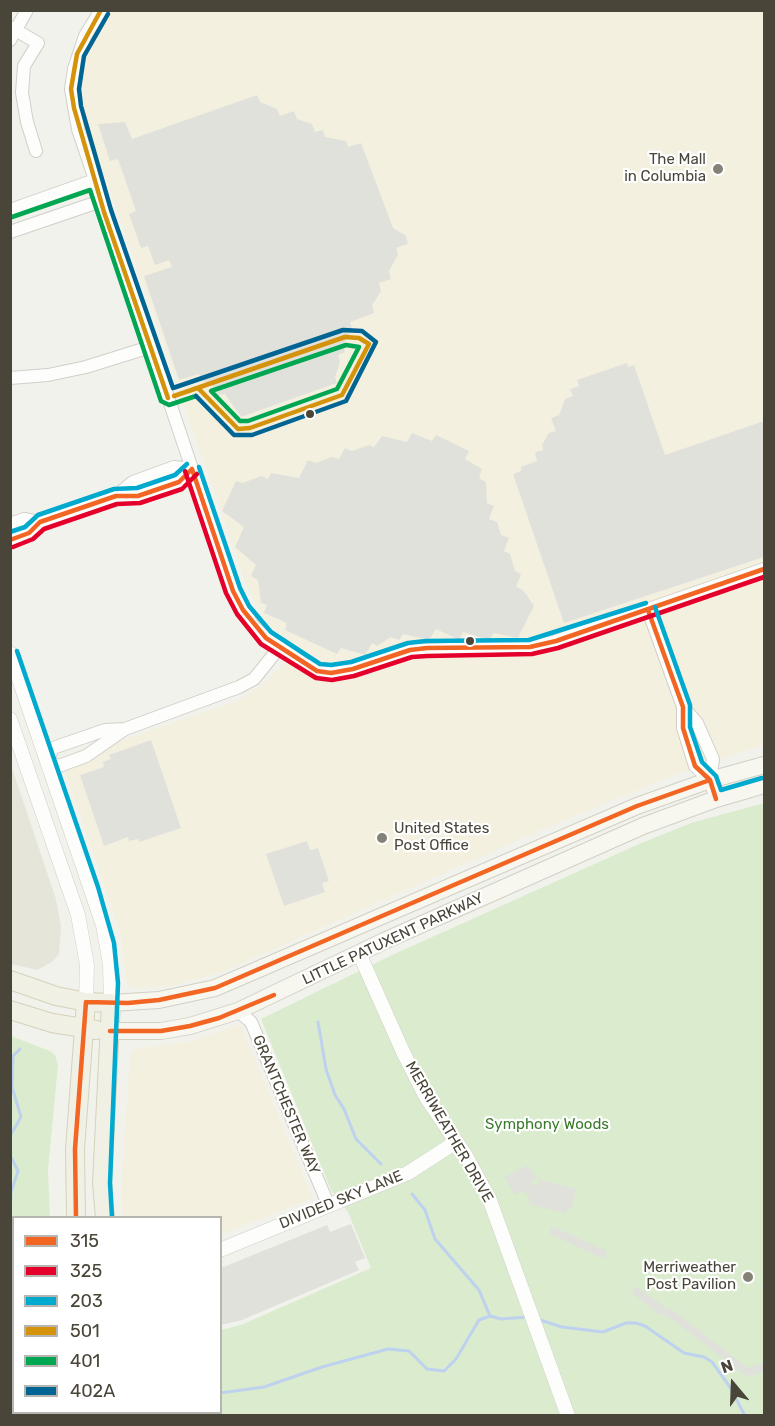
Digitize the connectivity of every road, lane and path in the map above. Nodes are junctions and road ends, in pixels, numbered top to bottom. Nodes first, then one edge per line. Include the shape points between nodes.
1 (27, 10) edge
2 (101, 10) edge
3 (13, 32) edge
4 (36, 151) dead end
5 (95, 180) junction
6 (101, 201) junction
7 (10, 210) edge
8 (10, 232) edge
9 (150, 347) junction
10 (10, 378) edge
11 (192, 469) junction
12 (40, 522) junction
13 (10, 524) edge
14 (10, 540) edge
15 (765, 569) edge
16 (648, 610) junction
17 (279, 648) junction
18 (10, 653) edge
19 (682, 707) junction
20 (10, 719) edge
21 (125, 729) junction
22 (47, 761) junction
23 (765, 765) edge
24 (710, 780) junction
25 (765, 786) edge
26 (716, 799) junction
27 (538, 851) junction
28 (521, 858) junction
29 (531, 876) junction
30 (418, 901) junction
31 (425, 923) junction
32 (336, 935) junction
33 (359, 953) junction
34 (10, 980) edge
35 (289, 988) junction
36 (86, 1002) junction
37 (111, 1003) junction
38 (10, 1010) edge
39 (238, 1011) junction
40 (84, 1029) junction
41 (110, 1031) junction
42 (456, 1142) junction
43 (328, 1204) junction
44 (76, 1216) edge
45 (105, 1216) edge
46 (222, 1249) edge
47 (568, 1416) edge

1 - 3 street
2 - 5 street via 77,54 72,89 78,129
3 - 4 street via 38,43 24,66 22,93
5 - 6 street
5 - 7 street
6 - 8 street
6 - 9 street
9 - 10 street via 86,367
9 - 11 street
11 - 12 street via 174,467 133,482 116,496
11 - 17 street via 233,591 253,626
12 - 13 street via 24,519
12 - 14 street via 29,534
15 - 16 street
16 - 17 street via 530,647 410,650 331,673 305,665
16 - 19 street
17 - 21 street via 254,679
18 - 22 street
19 - 24 street via 683,728 695,766
19 - 24 street via 697,723 713,759
20 - 36 street via 78,915 87,965
21 - 22 street via 86,756 59,766
21 - 22 street via 105,730 52,748
22 - 37 street via 103,925
23 - 24 main road, LITTLE PATUXENT PARKWAY
24 - 26 street
24 - 27 main road, LITTLE PATUXENT PARKWAY via 637,806
25 - 26 main road, LITTLE PATUXENT PARKWAY
26 - 29 main road, LITTLE PATUXENT PARKWAY via 643,826
27 - 28 main road, LITTLE PATUXENT PARKWAY
27 - 29 main road via 529,867
28 - 30 main road, LITTLE PATUXENT PARKWAY
28 - 31 main road via 505,879
29 - 31 main road, LITTLE PATUXENT PARKWAY
30 - 32 main road, LITTLE PATUXENT PARKWAY
30 - 33 main road via 367,932 357,946
31 - 33 main road, LITTLE PATUXENT PARKWAY
32 - 35 main road via 338,948 330,959
32 - 37 main road, LITTLE PATUXENT PARKWAY via 215,988 159,1000
33 - 35 main road, LITTLE PATUXENT PARKWAY
33 - 42 street, MERRIWEATHER DRIVE via 403,1052
34 - 36 main road, LITTLE PATUXENT PARKWAY
35 - 39 main road, LITTLE PATUXENT PARKWAY
36 - 37 main road, LITTLE PATUXENT PARKWAY
36 - 40 main road
37 - 41 main road
38 - 40 main road, LITTLE PATUXENT PARKWAY
39 - 41 main road, LITTLE PATUXENT PARKWAY via 190,1026
39 - 43 street, GRANTCHESTER WAY via 251,1022
40 - 41 main road, LITTLE PATUXENT PARKWAY
40 - 44 main road via 75,1149
41 - 45 main road via 102,1183
42 - 43 street, DIVIDED SKY LANE via 408,1173
42 - 47 street, MERRIWEATHER DRIVE via 489,1198
43 - 46 street, DIVIDED SKY LANE

